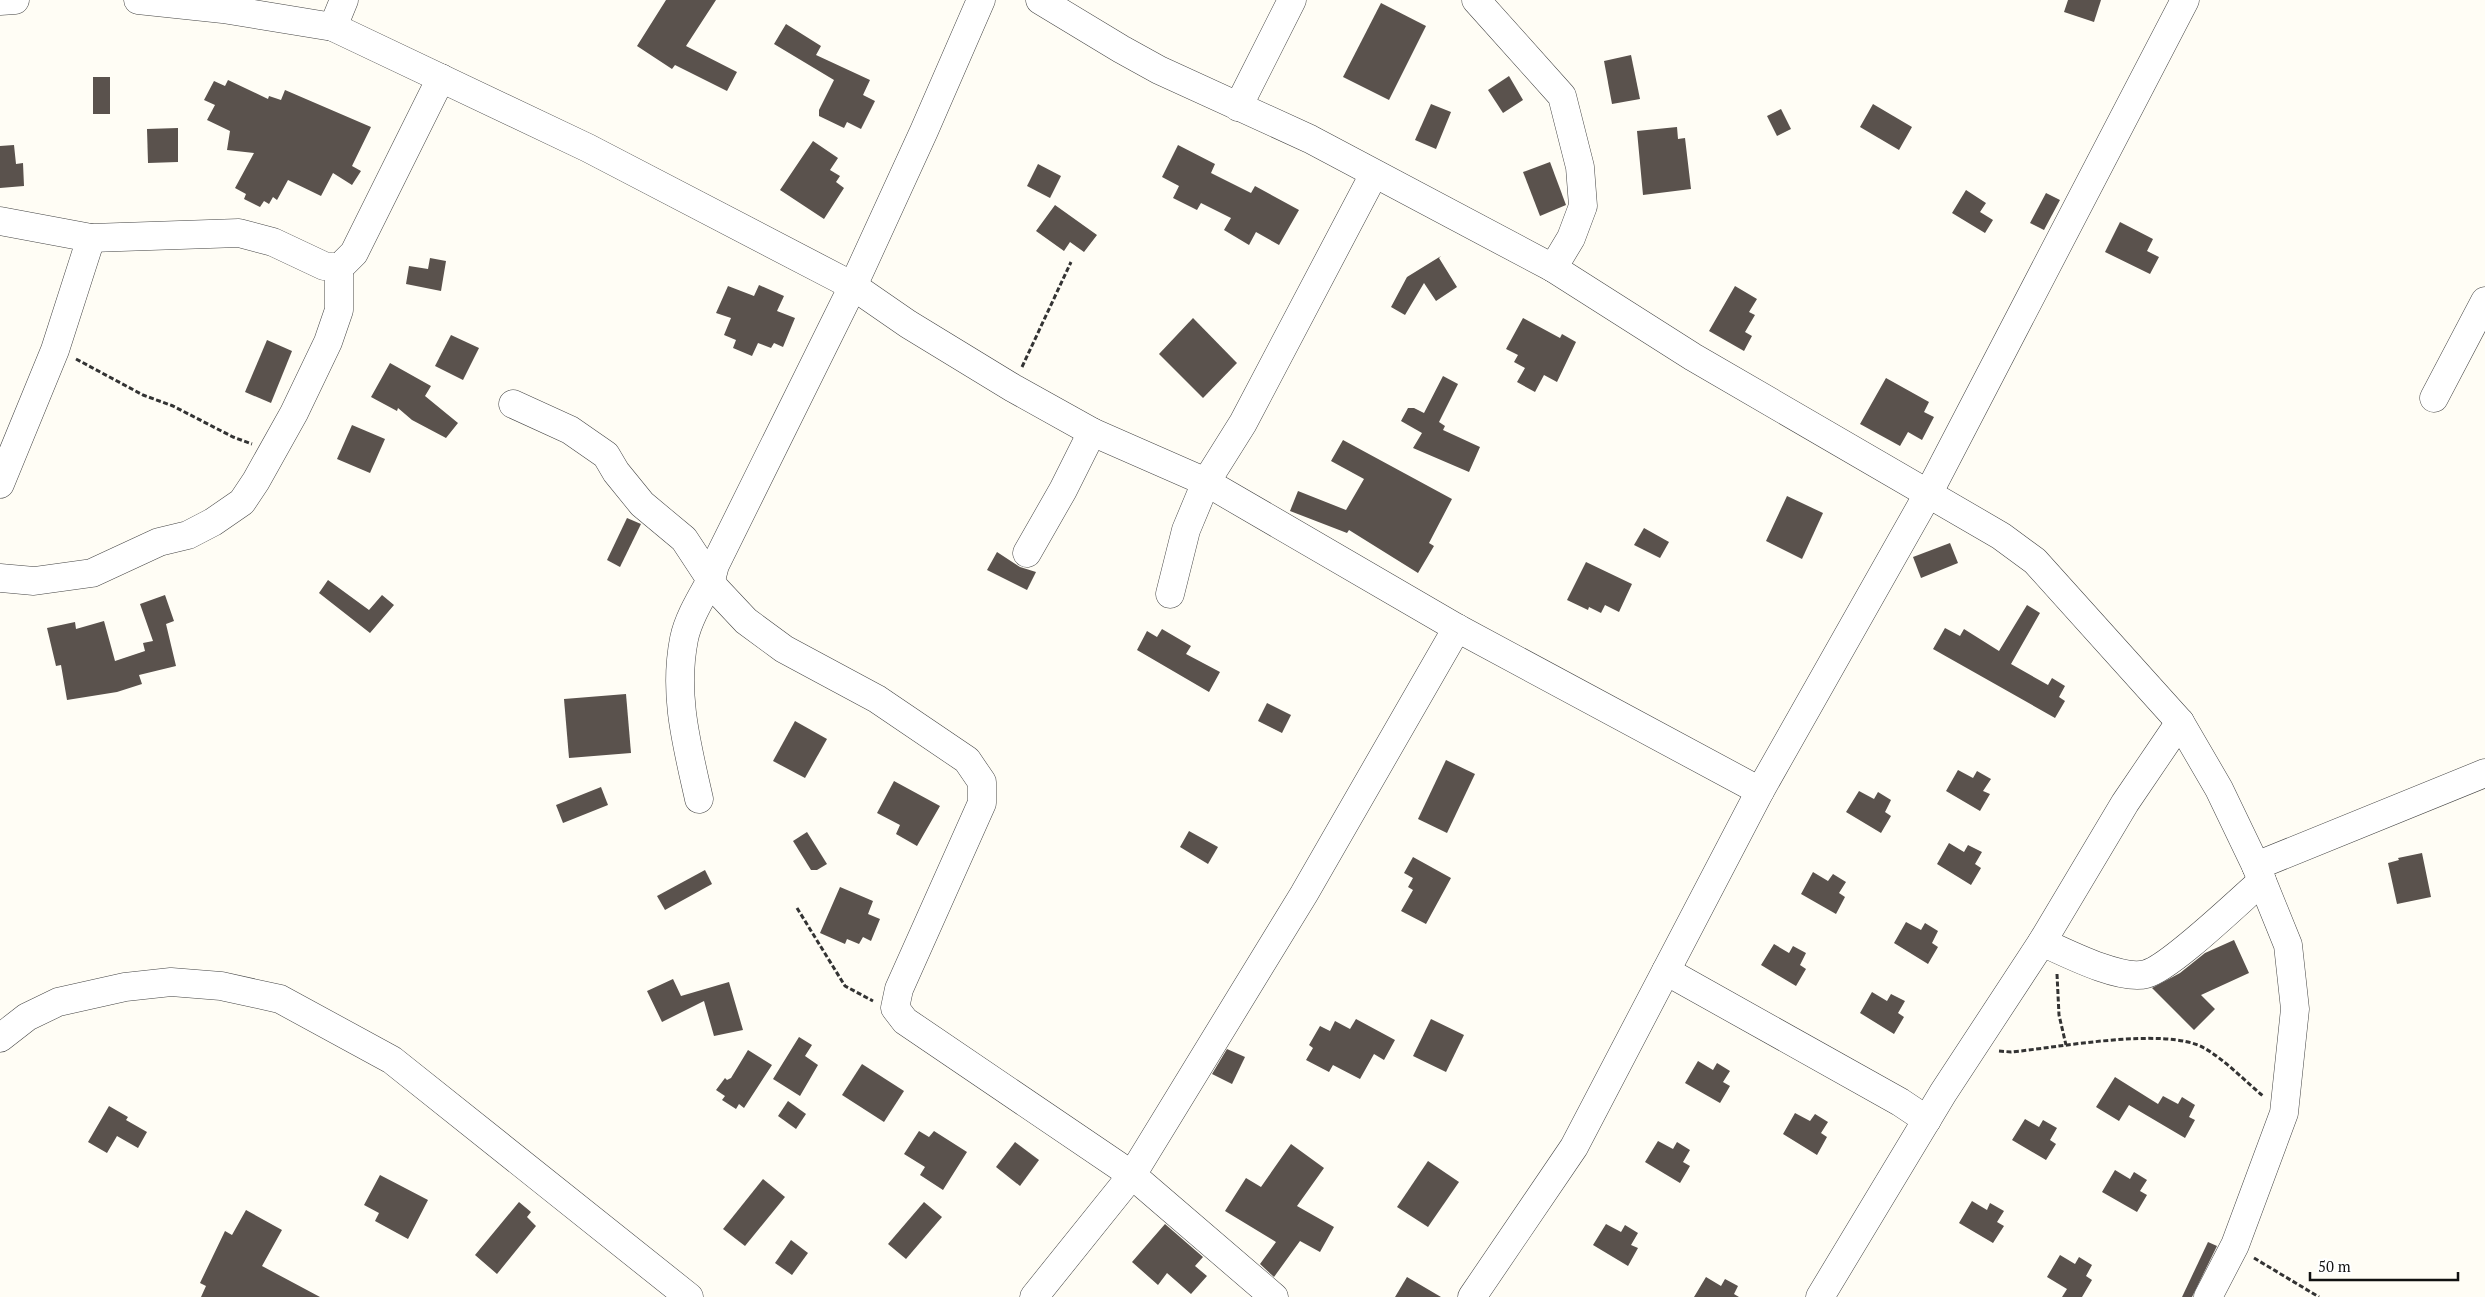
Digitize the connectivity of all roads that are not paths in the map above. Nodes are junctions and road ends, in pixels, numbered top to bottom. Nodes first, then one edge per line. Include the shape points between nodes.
1 (15, 0) edge
2 (138, 0) edge
3 (344, 0) edge
4 (981, 0) edge
5 (1040, 0) edge
6 (1292, 0) edge
7 (1476, 0) edge
8 (0, 1) edge
9 (2179, 2) edge
10 (333, 27) junction
11 (441, 78) junction
12 (1238, 107) junction
13 (1374, 174) junction
14 (0, 221) edge
15 (91, 238) junction
16 (339, 268) junction
17 (1554, 268) junction
18 (853, 286) junction
19 (2485, 301) edge
20 (2434, 398) dead end
21 (513, 404) dead end
22 (1092, 432) junction
23 (1206, 482) junction
24 (0, 484) edge
25 (1928, 494) junction
26 (1027, 553) dead end
27 (0, 578) edge
28 (710, 580) junction
29 (1170, 594) dead end
30 (1457, 628) junction
31 (2180, 722) junction
32 (2485, 773) edge
33 (1760, 791) junction
34 (699, 799) dead end
35 (2259, 874) junction
36 (2049, 945) junction
37 (1666, 971) junction
38 (0, 1038) edge
39 (1927, 1120) junction
40 (1132, 1175) junction
41 (690, 1297) edge
42 (1034, 1297) edge
43 (1274, 1297) edge
44 (1472, 1297) edge
45 (1820, 1297) edge
46 (2208, 1297) edge

1 - 8 street
2 - 10 street via 223,9
3 - 10 street
4 - 18 street
5 - 12 street via 1120,49
6 - 12 street
7 - 17 street via 1562,96 1580,167 1583,206 1571,238
9 - 25 street
10 - 11 street
11 - 16 street via 354,253
11 - 18 street via 588,148
12 - 13 street via 1310,139
13 - 17 street
13 - 23 street via 1243,423
14 - 15 street
15 - 16 street via 239,233 273,242 324,266
15 - 24 street via 55,350
16 - 27 street via 339,310 328,342 294,413 242,502 188,535 159,542 92,573 34,581
17 - 25 street via 1693,357
18 - 22 street via 908,324
18 - 28 street via 714,565
19 - 20 street
21 - 28 street via 570,430 606,455 642,504 684,539
22 - 23 street
22 - 26 street
23 - 29 street via 1186,530
23 - 30 street
25 - 31 street via 2001,536 2035,561
25 - 33 street
28 - 34 street via 684,638 679,680 681,722
28 - 40 street via 746,621 784,649 877,699 967,760 982,782 982,803 899,989 895,1008 905,1021
30 - 33 street
30 - 40 street via 1304,894
31 - 35 street via 2218,789
31 - 36 street via 2125,803
32 - 35 street
33 - 37 street
35 - 36 street via 2166,964 2146,974 2115,971
35 - 46 street via 2288,945 2295,1009 2284,1113 2235,1246
36 - 39 street via 1974,1048
37 - 39 street
37 - 44 street via 1574,1147
38 - 41 street via 27,1017 58,1002 125,988 171,982 221,986 280,999 392,1060
39 - 45 street
40 - 42 street
40 - 43 street

